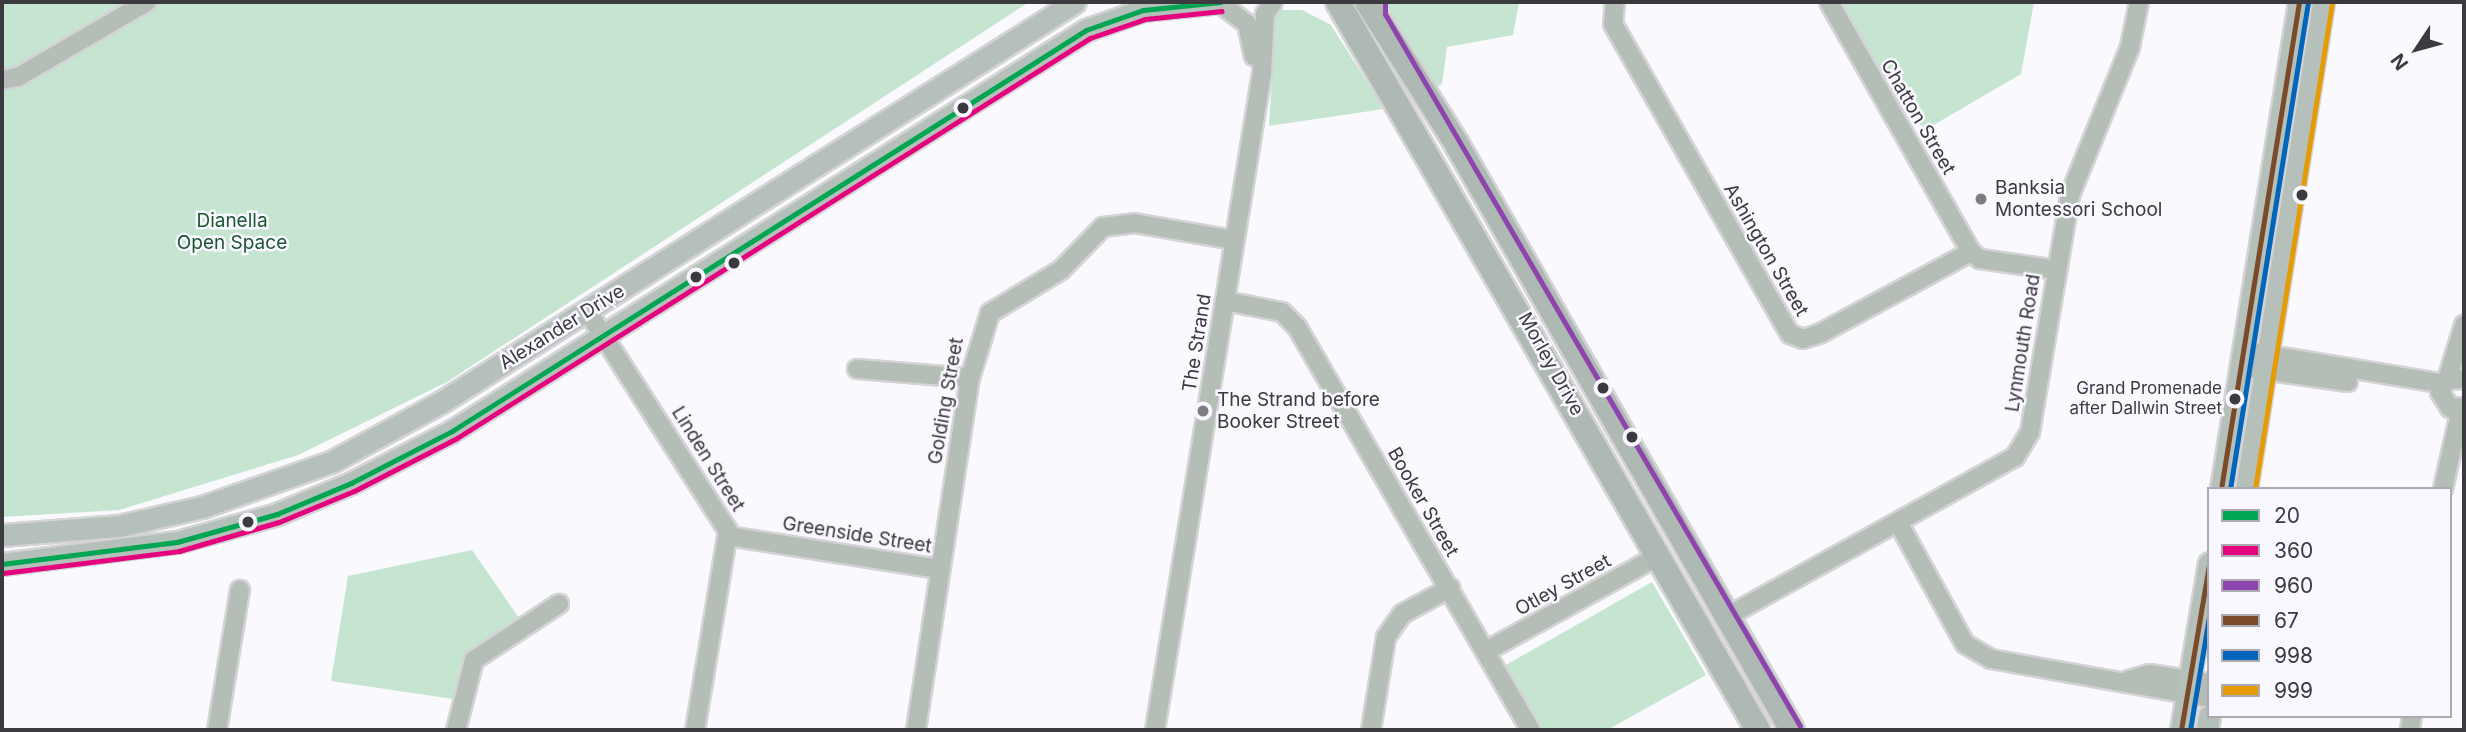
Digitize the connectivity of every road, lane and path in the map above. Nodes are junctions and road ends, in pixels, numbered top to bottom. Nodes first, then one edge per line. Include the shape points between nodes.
1 (147, 2) edge
2 (1075, 2) edge
3 (1220, 2) edge
4 (1273, 2) edge
5 (1338, 2) edge
6 (1615, 2) edge
7 (1829, 2) edge
8 (2139, 2) edge
9 (2299, 2) edge
10 (2323, 2) edge
11 (1191, 3) edge
12 (1373, 6) edge
13 (2, 80) edge
14 (1257, 87) junction
15 (2273, 173) junction
16 (2295, 177) junction
17 (1235, 240) junction
18 (1971, 252) junction
19 (2057, 270) junction
20 (1225, 301) junction
21 (588, 312) junction
22 (2464, 325) edge
23 (604, 334) junction
24 (2244, 359) junction
25 (2266, 363) junction
26 (857, 369) dead end
27 (970, 378) junction
28 (2454, 392) edge
29 (2221, 487) edge
30 (2246, 487) edge
31 (2443, 487) edge
32 (1899, 524) junction
33 (2, 535) edge
34 (728, 536) junction
35 (1658, 556) junction
36 (2, 564) edge
37 (939, 569) junction
38 (2207, 580) edge
39 (1450, 588) junction
40 (240, 590) dead end
41 (559, 604) dead end
42 (1728, 616) junction
43 (1488, 650) junction
44 (2195, 685) edge
45 (1782, 727) edge
46 (217, 730) edge
47 (456, 730) edge
48 (695, 730) edge
49 (916, 730) edge
50 (1155, 730) edge
51 (1371, 730) edge
52 (1531, 730) edge
53 (1758, 730) edge
54 (2181, 730) edge

1 - 13 street via 18,77
2 - 21 main road, Alexander Drive
3 - 11 main road, Alexander Drive
3 - 14 street, The Strand via 1247,24
4 - 14 street, The Strand via 1265,14
5 - 35 highway, Morley Drive
6 - 18 street, Ashington Street via 1613,24 1790,334 1803,339 1821,333
7 - 18 street, Chatton Street
8 - 19 street, Lynmouth Road via 2130,47 2070,195
9 - 15 main road
10 - 16 main road
11 - 23 main road, Alexander Drive via 1143,10 1086,30
12 - 42 highway, Morley Drive
14 - 17 street, The Strand
15 - 16 main road
15 - 24 main road
16 - 25 main road
17 - 20 street, The Strand
17 - 27 street, Golding Street via 1133,223 1103,227 1061,270 990,313
18 - 19 street via 1980,259
19 - 32 street, Lynmouth Road via 2030,432 2015,457
20 - 39 street, Booker Street via 1282,313 1297,327
20 - 50 street, The Strand
21 - 23 street, Linden Street
21 - 33 main road, Alexander Drive via 432,408 296,477 119,526
22 - 28 street
23 - 34 street, Linden Street
23 - 36 main road, Alexander Drive via 387,466 277,514 177,542
24 - 25 street
24 - 29 main road
25 - 28 street
25 - 30 main road
26 - 27 street
27 - 37 street, Golding Street
28 - 31 street
32 - 42 street, Lynmouth Road
32 - 44 street via 1965,644 1991,659
34 - 37 street, Greenside Street
34 - 48 street, Linden Street
35 - 43 street, Otley Street
35 - 53 highway, Morley Drive
37 - 49 street, Golding Street
38 - 44 main road
39 - 43 street, Booker Street
39 - 51 street via 1402,614 1386,637
40 - 46 street
41 - 47 street via 474,660
42 - 45 highway, Morley Drive
43 - 52 street, Booker Street
44 - 54 main road

